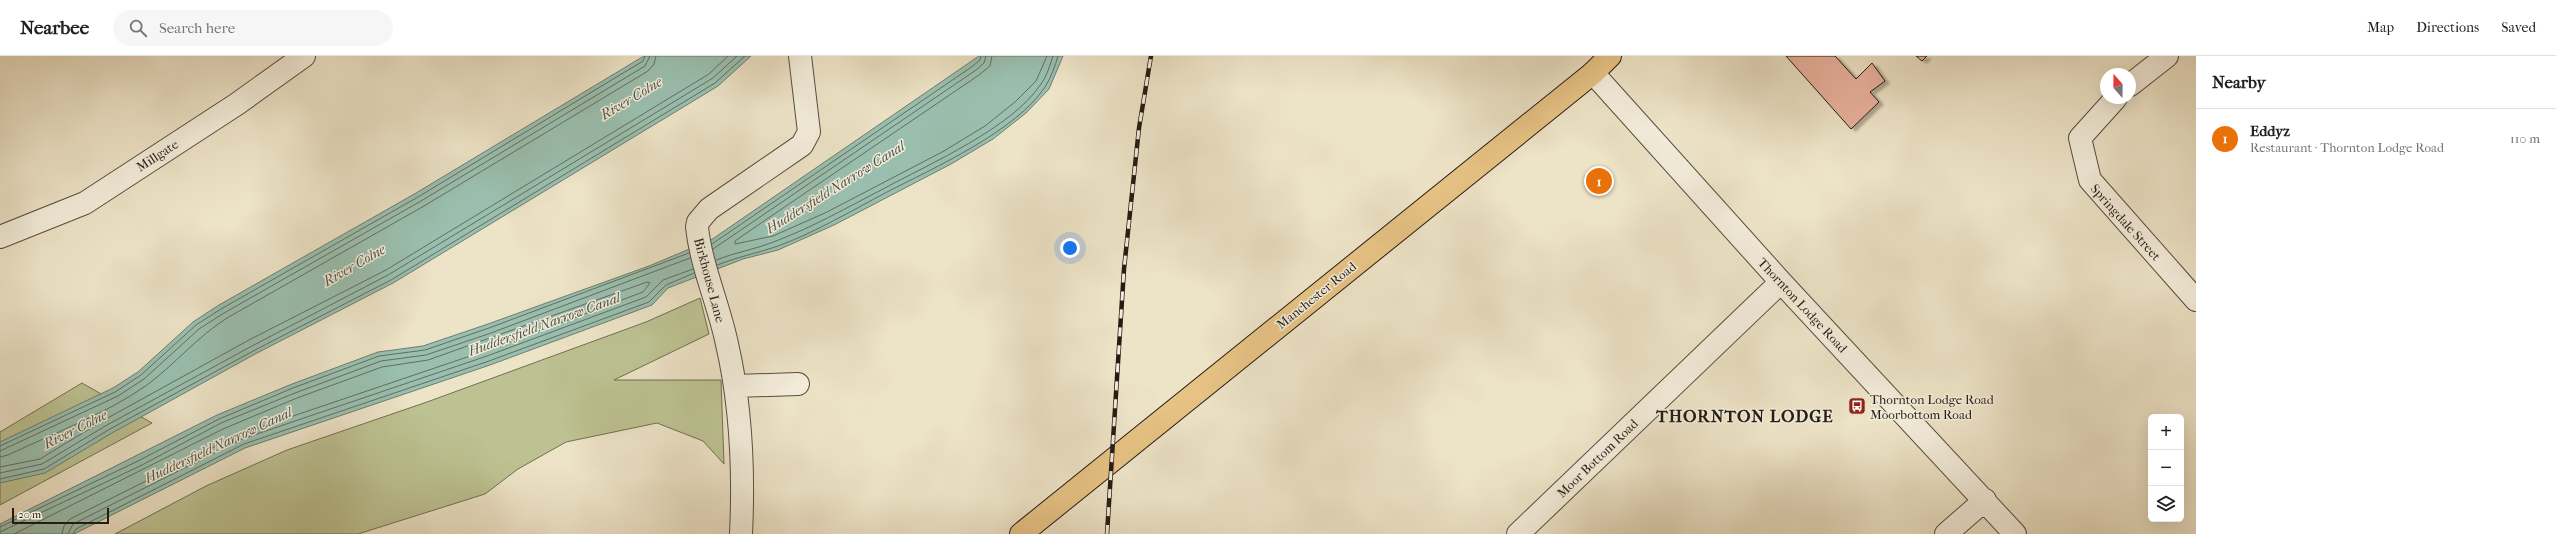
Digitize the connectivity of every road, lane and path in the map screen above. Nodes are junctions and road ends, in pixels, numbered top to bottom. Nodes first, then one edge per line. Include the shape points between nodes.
1 (304, 56) edge
2 (800, 56) edge
3 (1610, 56) edge
4 (2167, 56) edge
5 (1593, 73) junction
6 (2136, 80) edge
7 (2111, 104) edge
8 (0, 237) edge
9 (1781, 282) junction
10 (2196, 300) edge
11 (798, 384) dead end
12 (736, 386) junction
13 (1985, 500) junction
14 (741, 534) edge
15 (1021, 534) edge
16 (1518, 534) edge
17 (1946, 534) edge
18 (2015, 534) edge

1 - 8 street, Millgate via 237,104 85,203
2 - 12 street, Birkhouse Lane via 809,123 807,138 802,145 709,209 698,222 698,239
3 - 5 main road, Manchester Road
4 - 6 street
5 - 9 street, Thornton Lodge Road
5 - 15 main road, Manchester Road
7 - 10 street, Springdale Street via 2080,138 2090,180
9 - 13 street, Thornton Lodge Road
9 - 16 street, Moor Bottom Road
11 - 12 street
12 - 14 street, Birkhouse Lane via 743,504
13 - 17 street
13 - 18 street, Thornton Lodge Road

